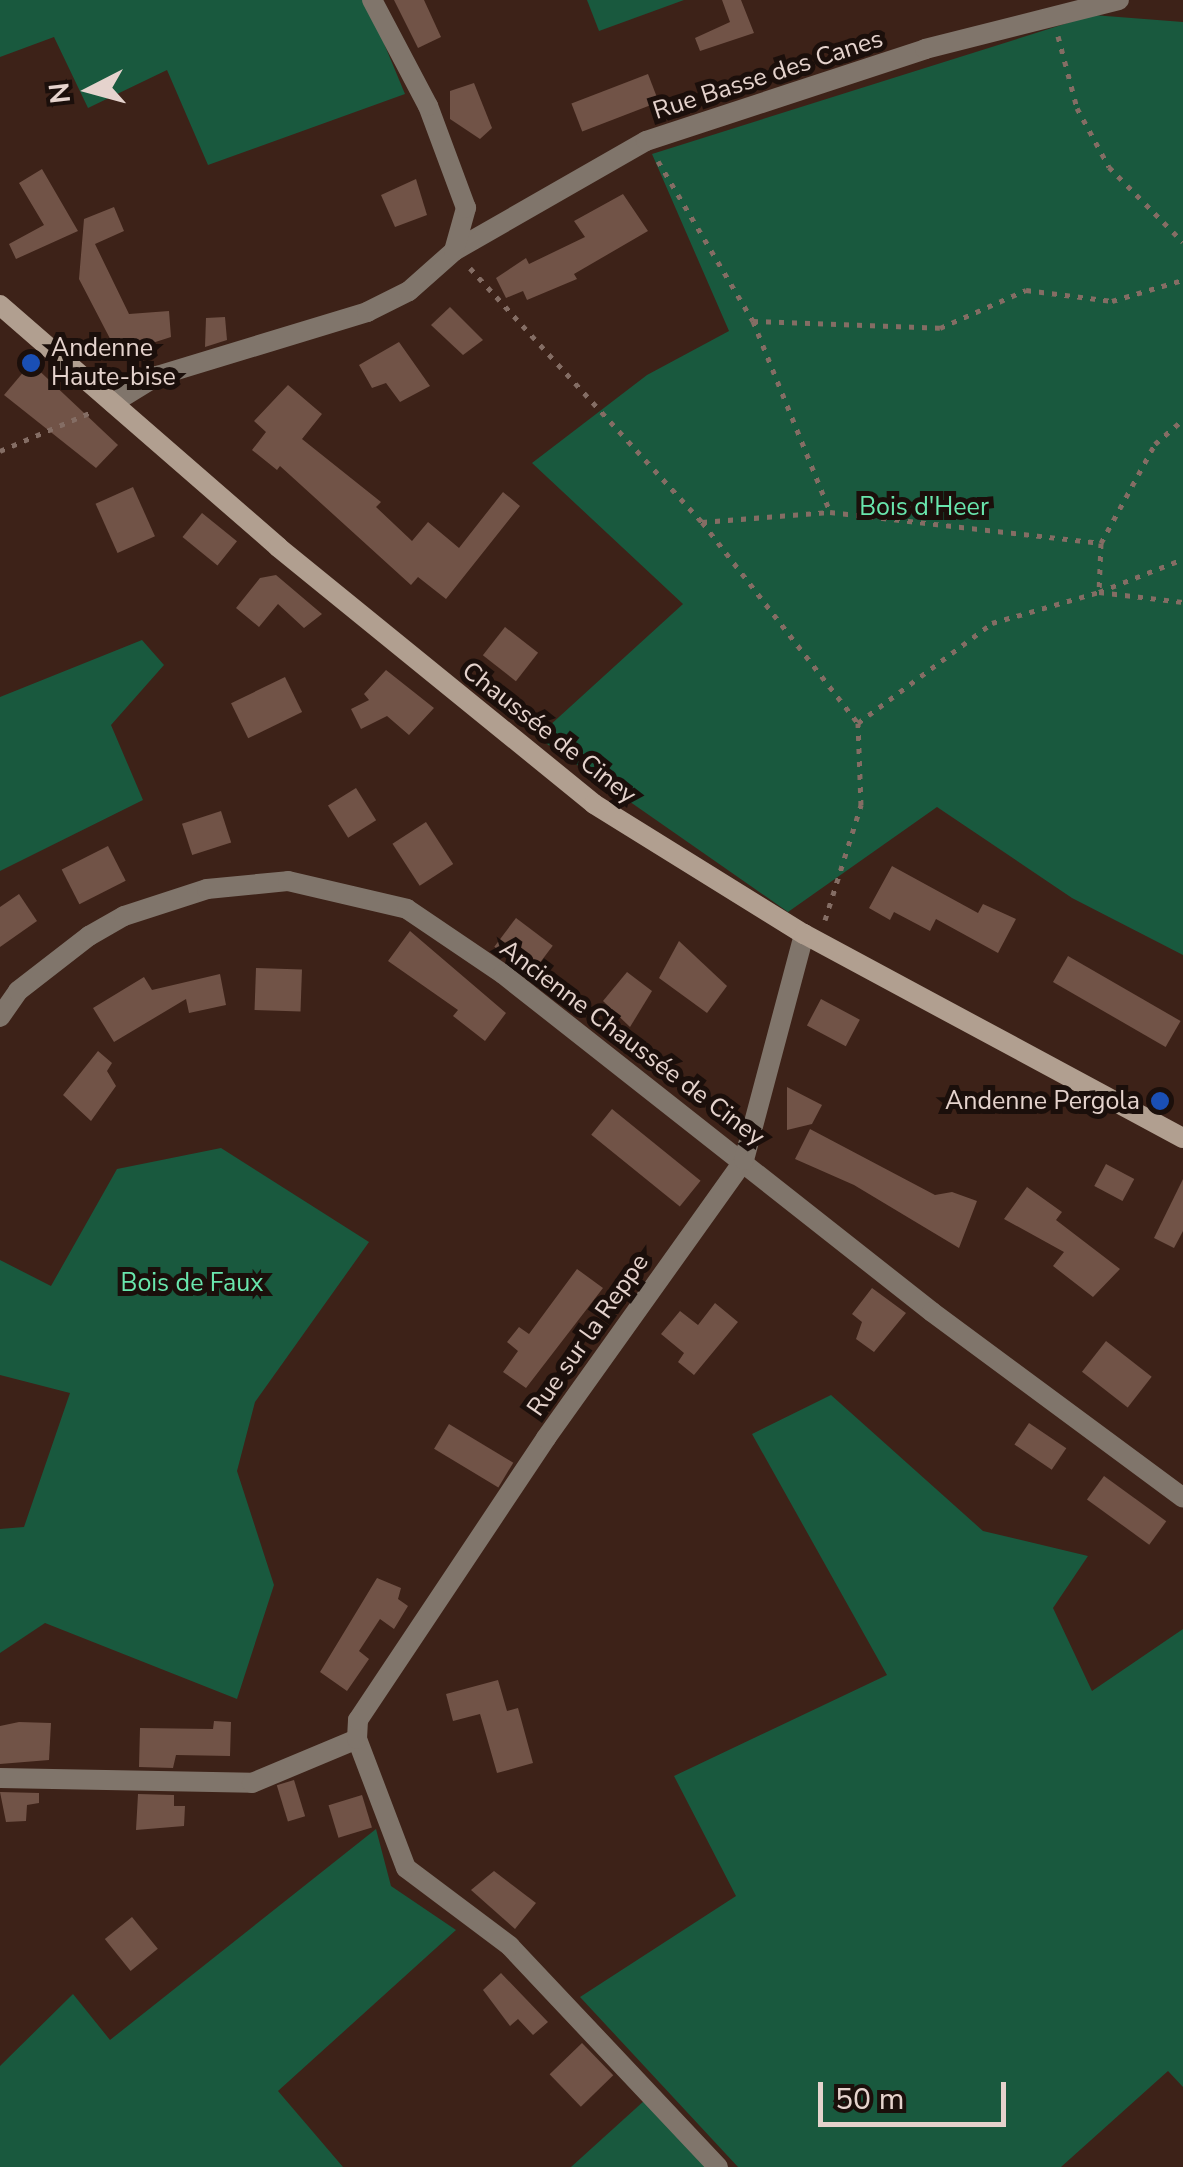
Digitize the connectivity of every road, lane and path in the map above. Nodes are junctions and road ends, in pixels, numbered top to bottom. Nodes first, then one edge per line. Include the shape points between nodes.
1 (372, 0) edge
2 (1119, 0) edge
3 (1052, 13) junction
4 (646, 141) junction
5 (1183, 242) edge
6 (454, 251) junction
7 (1183, 280) edge
8 (0, 306) edge
9 (753, 320) junction
10 (113, 403) junction
11 (1183, 420) edge
12 (0, 451) edge
13 (830, 512) junction
14 (702, 522) junction
15 (1101, 543) junction
16 (1183, 559) edge
17 (1098, 592) junction
18 (1183, 602) edge
19 (858, 723) junction
20 (812, 938) junction
21 (0, 1017) edge
22 (1183, 1138) edge
23 (744, 1160) junction
24 (1183, 1498) edge
25 (357, 1740) junction
26 (0, 1778) edge
27 (718, 2167) edge

1 - 6 street via 428,106 466,208
2 - 3 street, Rue Basse des Canes
3 - 4 street, Rue Basse des Canes
3 - 5 path via 1077,108 1109,167
4 - 6 street, Rue Basse des Canes
4 - 9 path
6 - 10 street, Rue Basse des Canes via 409,291 367,312 158,376
6 - 14 path
7 - 9 path via 1112,301 1026,290 940,328
8 - 10 main road, Chaussée de Ciney
9 - 13 path
10 - 12 path
10 - 20 main road, Chaussée de Ciney via 594,804
11 - 15 path via 1155,444
13 - 14 path
13 - 15 path
14 - 19 path
15 - 17 path
16 - 17 path
17 - 18 path
17 - 19 path via 992,623
19 - 20 path via 861,805
20 - 22 main road, Chaussée de Ciney
20 - 23 street, Rue sur la Reppe
21 - 23 street, Ancienne Chaussée de Ciney via 50,963 124,916 192,893 254,882 325,887 407,909
23 - 24 street, Ancienne Chaussée de Ciney via 932,1312
23 - 25 street, Rue sur la Reppe via 546,1438 358,1720
25 - 26 street via 252,1783
25 - 27 street via 406,1868 510,1946

